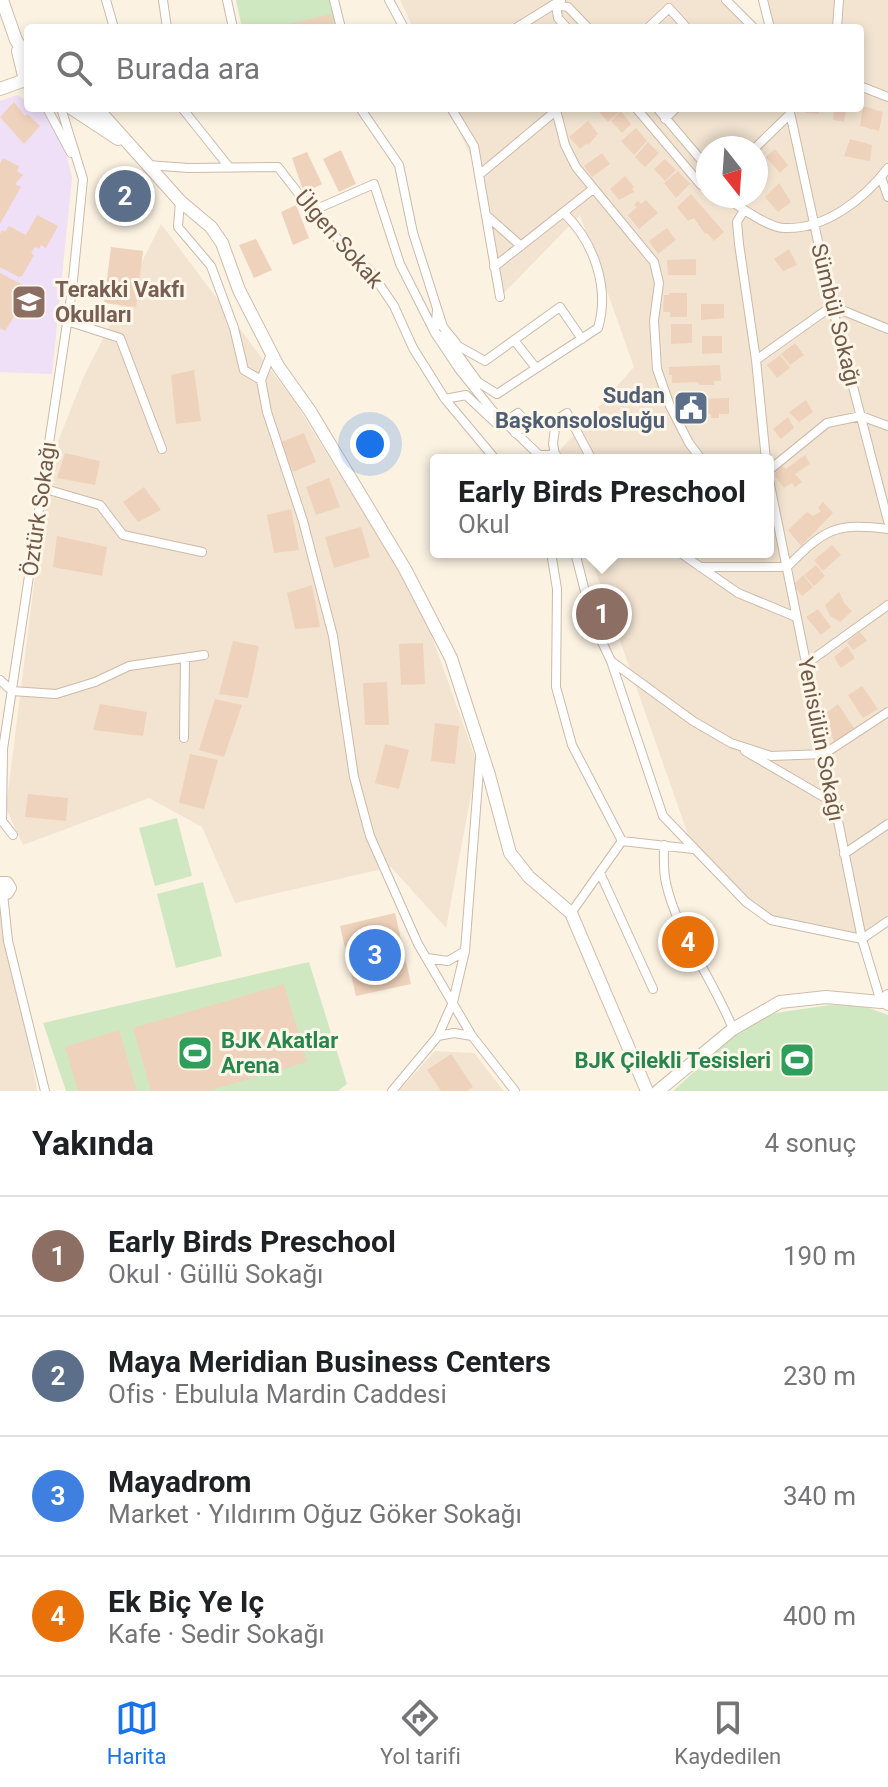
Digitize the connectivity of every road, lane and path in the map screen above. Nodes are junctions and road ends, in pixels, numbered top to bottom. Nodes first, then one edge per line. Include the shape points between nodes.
1 (2, 0) edge
2 (106, 0) edge
3 (163, 0) edge
4 (227, 0) edge
5 (334, 0) edge
6 (389, 0) edge
7 (726, 0) edge
8 (763, 0) edge
9 (839, 0) edge
10 (556, 2) edge
11 (113, 24) edge
12 (166, 24) edge
13 (232, 24) edge
14 (340, 24) edge
15 (402, 24) edge
16 (522, 24) edge
17 (563, 24) edge
18 (584, 24) edge
19 (652, 24) edge
20 (683, 24) edge
21 (750, 24) edge
22 (769, 24) edge
23 (837, 24) edge
24 (16, 40) junction
25 (24, 53) edge
26 (24, 70) edge
27 (24, 82) edge
28 (864, 88) edge
29 (0, 89) edge
30 (888, 97) edge
31 (49, 112) edge
32 (62, 112) edge
33 (185, 112) edge
34 (363, 112) edge
35 (453, 112) edge
36 (553, 112) edge
37 (558, 112) edge
38 (639, 112) edge
39 (660, 112) edge
40 (672, 112) edge
41 (789, 112) edge
42 (790, 112) edge
43 (89, 113) edge
44 (665, 119) junction
45 (766, 136) edge
46 (70, 137) junction
47 (696, 154) edge
48 (144, 161) junction
49 (229, 167) junction
50 (888, 168) edge
51 (479, 175) junction
52 (881, 177) junction
53 (83, 179) junction
54 (696, 179) edge
55 (593, 189) junction
56 (888, 197) edge
57 (180, 201) junction
58 (741, 208) edge
59 (744, 210) junction
60 (312, 211) junction
61 (564, 213) junction
62 (485, 215) junction
63 (814, 224) junction
64 (521, 246) junction
65 (494, 267) junction
66 (500, 297) dead end
67 (437, 306) junction
68 (832, 306) junction
69 (67, 321) junction
70 (888, 329) edge
71 (435, 333) junction
72 (582, 339) junction
73 (447, 340) junction
74 (514, 340) junction
75 (459, 346) junction
76 (271, 354) junction
77 (756, 360) junction
78 (536, 368) junction
79 (261, 380) junction
80 (445, 399) junction
81 (861, 416) junction
82 (504, 422) junction
83 (888, 426) edge
84 (515, 433) junction
85 (162, 449) dead end
86 (491, 454) edge
87 (538, 454) edge
88 (555, 454) edge
89 (589, 454) edge
90 (697, 454) edge
91 (765, 454) edge
92 (774, 468) edge
93 (42, 488) junction
94 (774, 503) edge
95 (888, 521) edge
96 (888, 529) edge
97 (202, 552) dead end
98 (552, 558) edge
99 (577, 558) edge
100 (687, 558) edge
101 (700, 567) junction
102 (787, 567) junction
103 (888, 605) edge
104 (796, 617) junction
105 (204, 655) dead end
106 (185, 658) junction
107 (611, 661) junction
108 (806, 664) junction
109 (0, 680) edge
110 (12, 691) junction
111 (888, 712) edge
112 (184, 738) dead end
113 (731, 743) junction
114 (481, 750) junction
115 (824, 754) junction
116 (834, 803) junction
117 (888, 824) edge
118 (13, 835) dead end
119 (622, 841) junction
120 (664, 845) junction
121 (693, 849) junction
122 (844, 854) junction
123 (600, 873) junction
124 (1, 890) edge
125 (571, 913) junction
126 (888, 921) edge
127 (862, 939) junction
128 (465, 951) junction
129 (427, 958) junction
130 (653, 989) dead end
131 (886, 1001) edge
132 (453, 1002) junction
133 (733, 1029) junction
134 (438, 1036) junction
135 (472, 1036) junction
136 (45, 1091) edge
137 (392, 1091) edge
138 (515, 1091) edge
139 (647, 1091) edge
140 (658, 1091) edge

1 - 24 street
2 - 11 street
3 - 12 street
4 - 13 street
5 - 14 street
6 - 15 street
7 - 21 street
8 - 22 street
9 - 23 street
10 - 16 street
10 - 17 street
10 - 18 street
19 - 20 street via 669,8
24 - 25 street
24 - 26 street
27 - 29 street
28 - 30 street
31 - 53 street
32 - 46 street, Öztürk Sokağı
33 - 49 street
34 - 67 street via 399,165 413,233
35 - 51 street via 474,146
36 - 51 street
37 - 55 street via 565,145
38 - 54 street
39 - 44 street
40 - 44 street
41 - 45 street
42 - 63 street, Sümbül Sokağı
43 - 46 street via 72,126
43 - 48 street via 104,116
44 - 47 street
46 - 53 street, Öztürk Sokağı
48 - 49 street, Ülgen Sokak
48 - 57 street
49 - 60 street, Ülgen Sokak via 278,167
50 - 52 street
51 - 62 street
52 - 56 street
52 - 63 street via 849,206
53 - 69 street, Öztürk Sokağı
55 - 61 street
55 - 90 street via 654,262 659,283 654,321 657,369 670,406
57 - 76 street via 222,243
57 - 79 street via 178,227 211,266 244,370
58 - 59 street
59 - 63 street via 781,228
59 - 77 street via 737,222
60 - 71 street via 374,184 400,264
60 - 80 street, Ülgen Sokak via 371,272
61 - 64 street
61 - 72 street via 579,227 598,269 604,307 598,328
62 - 64 street
62 - 65 street
63 - 68 street, Sümbül Sokağı
64 - 65 street
65 - 66 street
67 - 71 street
67 - 75 street via 443,327
68 - 70 street
68 - 77 street
68 - 81 street, Sümbül Sokağı
69 - 85 street via 120,338
69 - 93 street, Öztürk Sokağı
71 - 73 street
71 - 82 street
72 - 74 street via 560,307
72 - 78 street
73 - 75 street
73 - 78 street via 478,382 497,394
74 - 75 street via 485,361
74 - 78 street
76 - 79 street
76 - 114 street via 405,569 451,658
77 - 91 street
79 - 129 street via 333,636 352,764 370,836
80 - 82 street via 466,395 499,426
80 - 86 street, Ülgen Sokak
81 - 83 street
81 - 92 street via 827,423
81 - 95 street, Sümbül Sokağı
82 - 84 street
82 - 84 street via 518,413 528,424
84 - 87 street
88 - 89 street via 556,420 567,413
93 - 97 street via 100,505 123,535
93 - 110 street, Öztürk Sokağı
94 - 102 street, Yenisülün Sokağı
96 - 102 street via 844,526 814,541
98 - 119 street via 557,589 556,687 572,745
99 - 107 street via 593,623
100 - 101 street
101 - 102 street
101 - 104 street via 738,593
102 - 104 street, Yenisülün Sokağı
103 - 108 street
104 - 108 street, Yenisülün Sokağı
105 - 106 street
106 - 110 street via 129,666 56,694
106 - 112 street
107 - 113 street
107 - 121 street via 663,816
108 - 115 street, Yenisülün Sokağı
109 - 110 street
110 - 118 street, Öztürk Sokağı via 3,749 2,821
111 - 115 street
113 - 115 street via 771,756
113 - 116 street
114 - 125 street via 510,853
114 - 128 street
115 - 116 street, Yenisülün Sokağı
116 - 122 street, Yenisülün Sokağı
117 - 122 street
119 - 120 street
119 - 123 street
120 - 121 street
120 - 133 street via 666,882 682,925
121 - 127 street via 771,920
122 - 127 street, Yenisülün Sokağı
123 - 125 street
123 - 130 street
124 - 136 street via 8,941
125 - 139 street
126 - 127 street
127 - 131 street, Yenisülün Sokağı
128 - 129 street via 448,961
128 - 132 street
129 - 132 street
131 - 133 street via 826,997 780,1002
132 - 134 street
132 - 135 street
133 - 140 street
134 - 135 street
134 - 137 street
135 - 138 street

